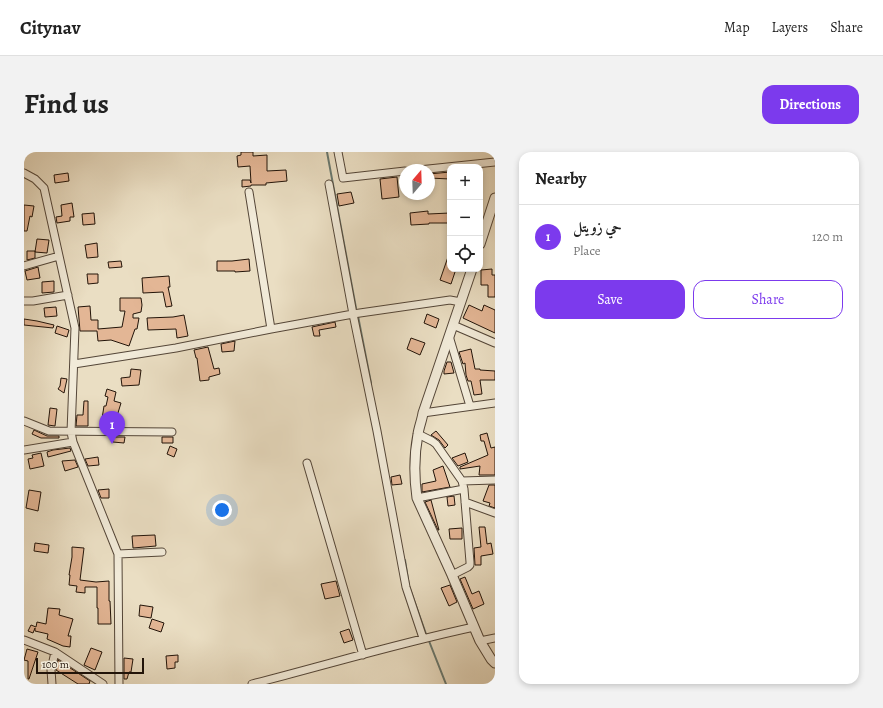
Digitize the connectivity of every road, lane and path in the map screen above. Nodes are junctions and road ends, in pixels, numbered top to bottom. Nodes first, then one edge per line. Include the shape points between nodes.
1 (338, 152) edge
2 (495, 162) edge
3 (435, 168) edge
4 (24, 173) edge
5 (399, 173) edge
6 (329, 184) dead end
7 (249, 192) dead end
8 (495, 198) edge
9 (483, 236) edge
10 (59, 256) junction
11 (24, 266) edge
12 (471, 272) edge
13 (68, 295) junction
14 (24, 301) edge
15 (461, 302) junction
16 (353, 314) junction
17 (453, 325) junction
18 (271, 329) junction
19 (449, 336) junction
20 (495, 343) edge
21 (74, 364) junction
22 (495, 403) edge
23 (470, 406) junction
24 (423, 412) junction
25 (24, 421) edge
26 (71, 432) junction
27 (172, 432) dead end
28 (418, 434) junction
29 (73, 442) junction
30 (24, 450) edge
31 (307, 464) dead end
32 (495, 480) edge
33 (462, 481) junction
34 (464, 489) junction
35 (417, 498) junction
36 (465, 502) junction
37 (495, 513) edge
38 (162, 552) dead end
39 (118, 554) junction
40 (452, 575) junction
41 (474, 627) junction
42 (422, 638) junction
43 (495, 638) edge
44 (24, 640) edge
45 (480, 641) junction
46 (55, 652) junction
47 (363, 655) junction
48 (495, 663) edge
49 (52, 684) edge
50 (103, 684) edge
51 (119, 684) edge
52 (252, 684) edge

1 - 5 street via 343,178
2 - 3 street
4 - 10 street via 44,188
6 - 16 street
7 - 18 street
8 - 9 street
10 - 11 street
10 - 13 street
12 - 15 street
13 - 14 street
13 - 21 street via 75,328
15 - 16 street via 450,300
15 - 17 street
16 - 18 street
16 - 42 street via 406,587
17 - 19 street
17 - 20 street
18 - 21 street via 176,348
19 - 23 street
19 - 24 street
21 - 26 street
22 - 23 street
23 - 24 street
24 - 28 street
25 - 26 street via 49,431
26 - 27 street
26 - 29 street
28 - 33 street via 436,444
28 - 35 street via 415,468
29 - 30 street
29 - 39 street
31 - 47 street
32 - 33 street
33 - 34 street
34 - 35 street
34 - 36 street
35 - 40 street
36 - 37 street
36 - 40 street via 470,565
38 - 39 street
39 - 51 street
40 - 41 street
41 - 42 street
41 - 45 street
42 - 47 street
43 - 45 street
44 - 46 street
45 - 48 street
46 - 49 street via 51,670
46 - 50 street
47 - 52 street

